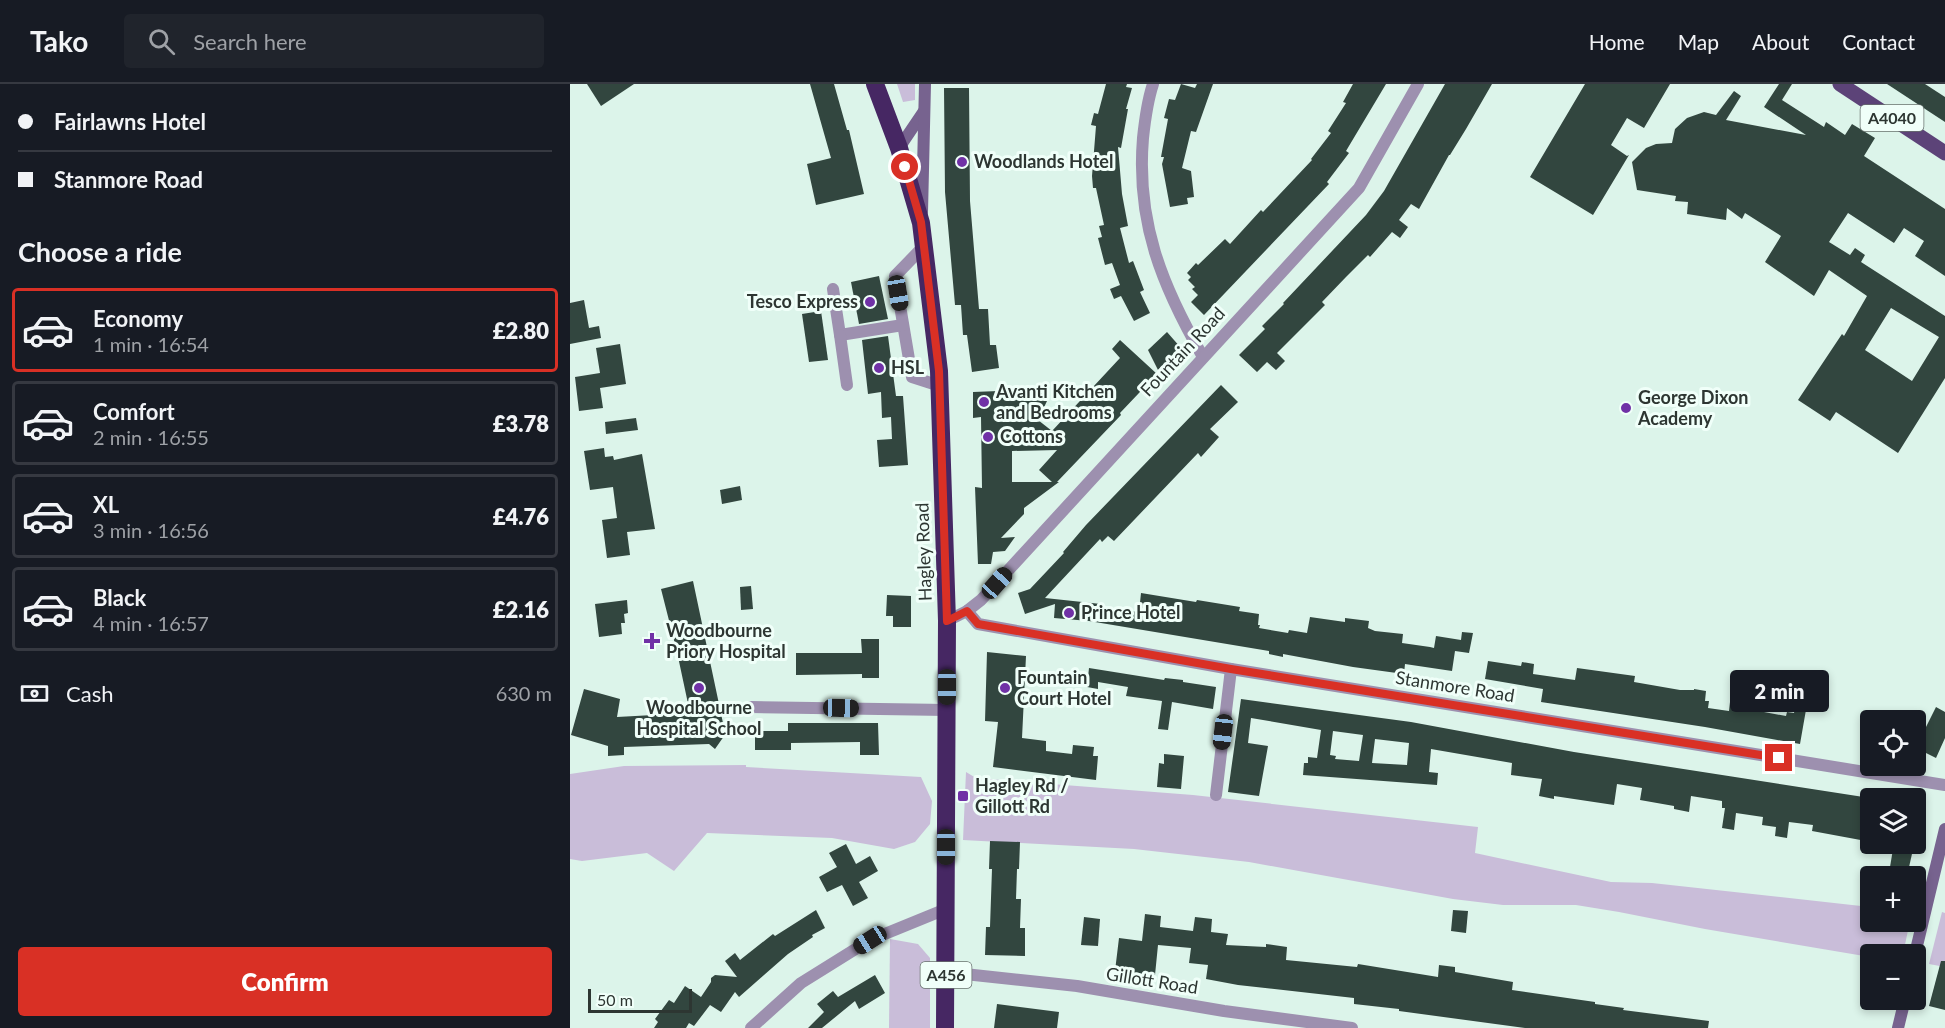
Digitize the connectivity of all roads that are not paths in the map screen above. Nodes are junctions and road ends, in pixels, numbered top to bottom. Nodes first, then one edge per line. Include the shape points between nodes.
1 (875, 84) edge
2 (925, 84) edge
3 (1153, 84) edge
4 (1418, 84) edge
5 (1840, 84) edge
6 (924, 110) junction
7 (899, 148) junction
8 (1945, 153) edge
9 (921, 222) junction
10 (925, 245) junction
11 (833, 289) dead end
12 (903, 325) junction
13 (840, 335) junction
14 (1203, 357) junction
15 (847, 385) dead end
16 (940, 386) junction
17 (967, 611) junction
18 (947, 621) junction
19 (1231, 669) junction
20 (751, 707) dead end
21 (947, 710) junction
22 (1945, 784) edge
23 (1216, 795) dead end
24 (1945, 829) edge
25 (946, 909) junction
26 (1917, 944) edge
27 (946, 972) junction
28 (1902, 1010) edge
29 (751, 1028) edge
30 (945, 1028) edge
31 (1352, 1028) edge
32 (1898, 1028) edge

1 - 7 highway, Hagley Road / A456
2 - 6 main road
3 - 14 street via 1142,149 1142,193 1150,241 1178,312
4 - 14 street, Fountain Road via 1359,188
5 - 8 main road, A4040
6 - 7 main road
6 - 9 main road
7 - 9 highway, Hagley Road / A456
9 - 10 highway, Hagley Road / A456
10 - 12 street via 895,276
10 - 16 highway, Hagley Road / A456
11 - 13 street
12 - 13 street
12 - 16 street via 912,377
13 - 15 street
14 - 17 street, Fountain Road
16 - 18 highway, Hagley Road / A456
17 - 18 street, Fountain Road
17 - 19 street, Stanmore Road via 978,624
18 - 21 highway, Hagley Road / A456
19 - 22 street, Stanmore Road
19 - 23 street
20 - 21 street
21 - 25 highway, Hagley Road / A456
24 - 26 main road
25 - 27 highway, Hagley Road / A456
25 - 29 street via 870,940 801,983
27 - 30 highway, Hagley Road / A456
27 - 31 street, Gillott Road via 1077,986
28 - 32 main road

